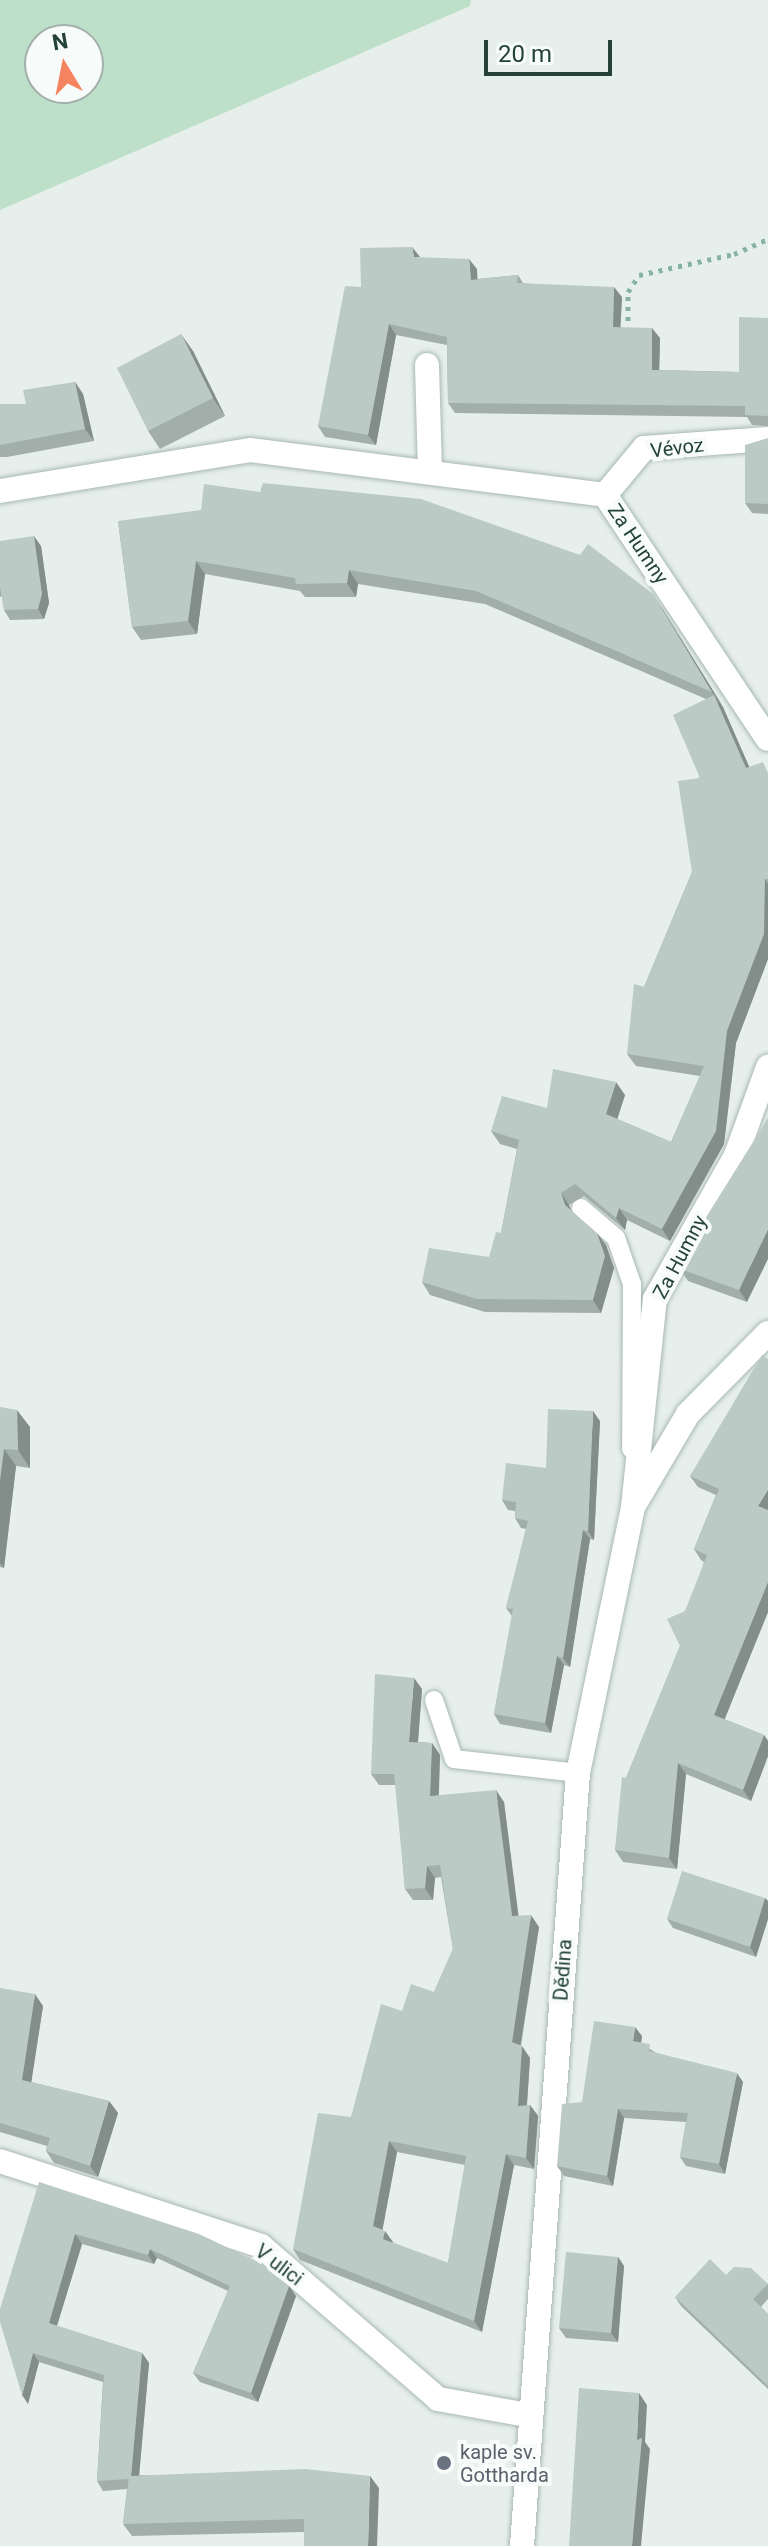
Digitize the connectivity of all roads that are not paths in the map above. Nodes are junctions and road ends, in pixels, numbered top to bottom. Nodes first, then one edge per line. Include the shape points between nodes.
1 (427, 365) dead end
2 (768, 439) edge
3 (430, 472) junction
4 (0, 491) edge
5 (605, 495) junction
6 (768, 739) edge
7 (768, 1067) edge
8 (581, 1208) dead end
9 (768, 1333) edge
10 (633, 1507) junction
11 (434, 1700) dead end
12 (578, 1773) junction
13 (0, 2161) edge
14 (528, 2415) junction
15 (522, 2546) edge

1 - 3 street
2 - 5 street, Vévoz via 644,448
3 - 4 street, Za Humny via 250,450
3 - 5 street, Za Humny
5 - 6 street, Za Humny
7 - 10 street, Za Humny via 736,1155 655,1299
8 - 10 lane via 616,1238 632,1284 628,1372
9 - 10 street, Dědina via 688,1414
10 - 12 street, Dědina
11 - 12 lane via 454,1759
12 - 14 street, Dědina
13 - 14 street, V ulici via 261,2246 438,2399
14 - 15 street, Dědina

